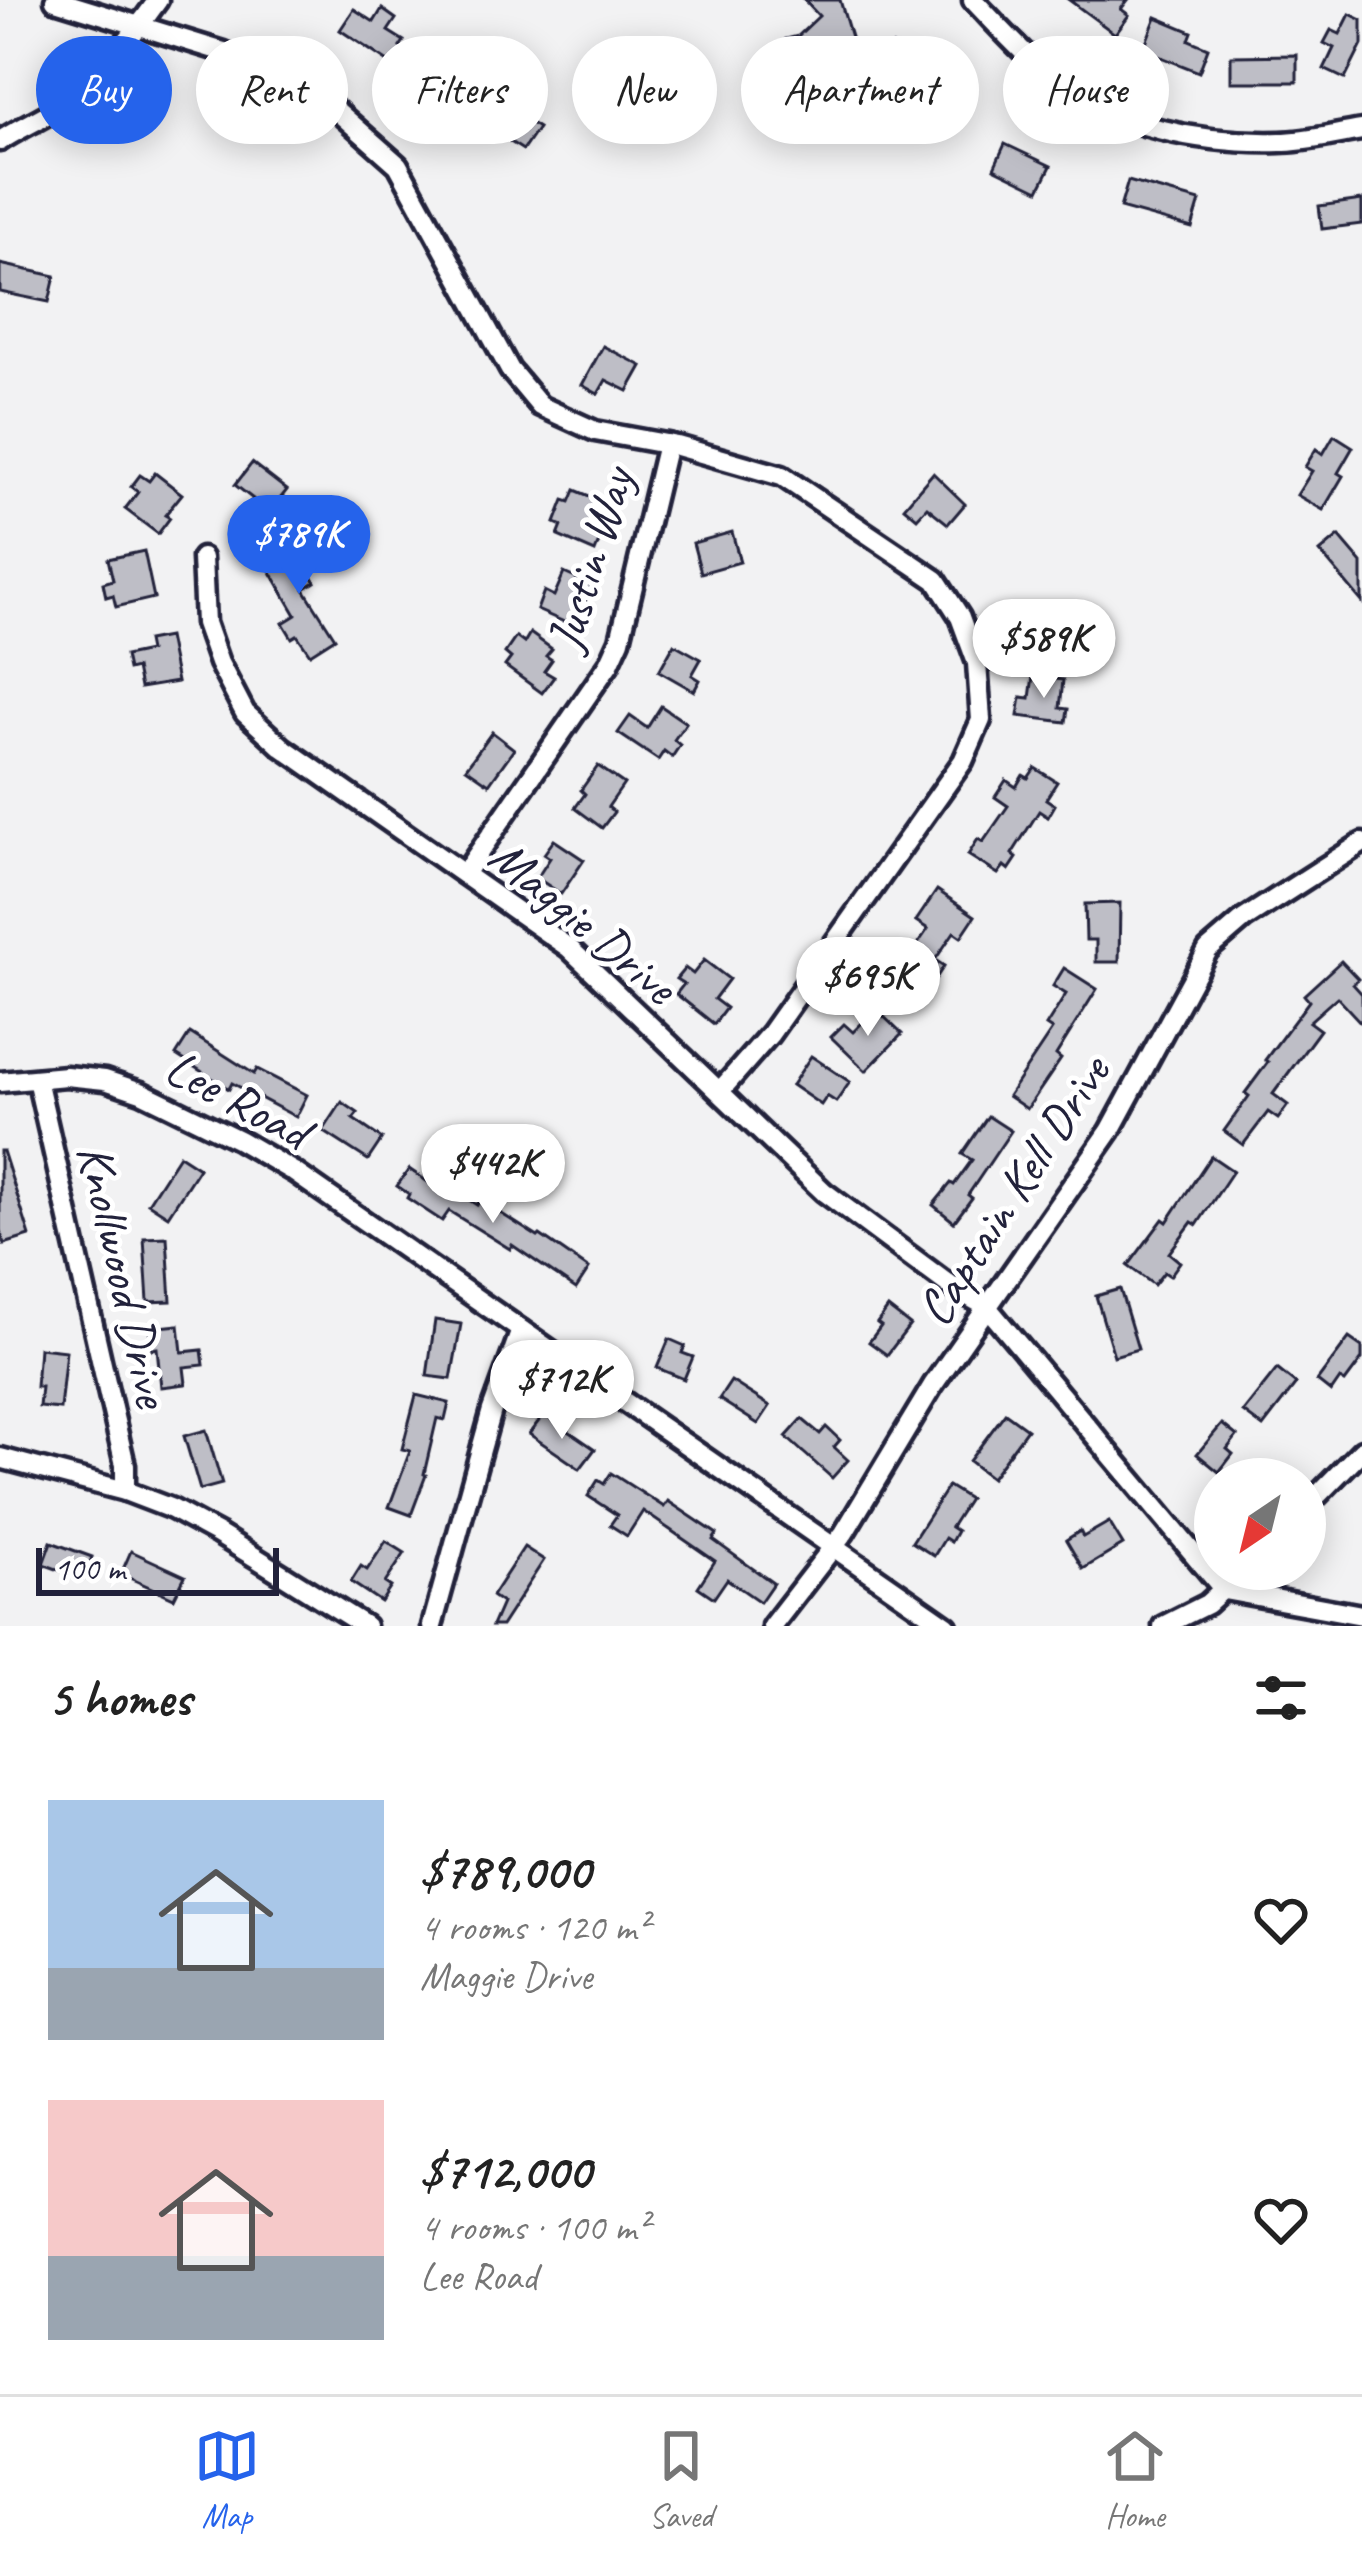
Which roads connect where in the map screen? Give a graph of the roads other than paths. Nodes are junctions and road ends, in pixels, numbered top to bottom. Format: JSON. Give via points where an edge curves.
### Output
{"nodes":[{"id":1,"x":55,"y":0,"type":"edge"},
{"id":2,"x":158,"y":0,"type":"edge"},
{"id":3,"x":974,"y":0,"type":"edge"},
{"id":4,"x":140,"y":25,"type":"junction"},
{"id":5,"x":1362,"y":130,"type":"edge"},
{"id":6,"x":0,"y":141,"type":"edge"},
{"id":7,"x":667,"y":444,"type":"junction"},
{"id":8,"x":202,"y":558,"type":"dead end"},
{"id":9,"x":1362,"y":843,"type":"edge"},
{"id":10,"x":464,"y":874,"type":"junction"},
{"id":11,"x":37,"y":1078,"type":"junction"},
{"id":12,"x":0,"y":1082,"type":"edge"},
{"id":13,"x":720,"y":1091,"type":"junction"},
{"id":14,"x":987,"y":1307,"type":"junction"},
{"id":15,"x":521,"y":1330,"type":"junction"},
{"id":16,"x":1362,"y":1450,"type":"edge"},
{"id":17,"x":0,"y":1459,"type":"edge"},
{"id":18,"x":1326,"y":1487,"type":"edge"},
{"id":19,"x":125,"y":1491,"type":"junction"},
{"id":20,"x":834,"y":1547,"type":"junction"},
{"id":21,"x":1194,"y":1554,"type":"edge"},
{"id":22,"x":1224,"y":1590,"type":"joint"},
{"id":23,"x":1362,"y":1615,"type":"edge"},
{"id":24,"x":365,"y":1626,"type":"edge"},
{"id":25,"x":432,"y":1626,"type":"edge"},
{"id":26,"x":772,"y":1626,"type":"edge"},
{"id":27,"x":947,"y":1626,"type":"edge"},
{"id":28,"x":1163,"y":1626,"type":"edge"}],
"edges":[{"from":1,"to":4,"type":"street"},
{"from":2,"to":4,"type":"street"},
{"from":3,"to":5,"type":"street","via":[[1051,77],[1140,123],[1241,141]]},
{"from":4,"to":6,"type":"street","via":[[79,89]]},
{"from":4,"to":7,"type":"street","via":[[296,81],[328,103],[398,165],[510,370],[540,406],[595,430]]},
{"from":7,"to":10,"type":"street","name":"Justin Way","via":[[620,640]]},
{"from":7,"to":13,"type":"street","via":[[782,476],[936,580],[977,663],[981,720],[963,761],[770,1034]]},
{"from":8,"to":10,"type":"street","name":"Maggie Drive","via":[[205,623],[245,713]]},
{"from":9,"to":14,"type":"street","name":"Captain Kell Drive","via":[[1208,950],[1110,1131]]},
{"from":10,"to":13,"type":"street","name":"Maggie Drive","via":[[569,948]]},
{"from":11,"to":12,"type":"street","name":"Lee Road"},
{"from":11,"to":15,"type":"street","name":"Lee Road","via":[[105,1080],[238,1140]]},
{"from":11,"to":19,"type":"street","name":"Knollwood Drive"},
{"from":13,"to":14,"type":"street","name":"Maggie Drive","via":[[824,1192]]},
{"from":14,"to":20,"type":"street","name":"Captain Kell Drive"},
{"from":14,"to":21,"type":"street","name":"Maggie Drive"},
{"from":15,"to":20,"type":"street","name":"Lee Road"},
{"from":15,"to":25,"type":"street"},
{"from":16,"to":18,"type":"street"},
{"from":17,"to":19,"type":"street"},
{"from":19,"to":24,"type":"street","via":[[218,1534]]},
{"from":20,"to":26,"type":"street","name":"Captain Kell Drive"},
{"from":20,"to":27,"type":"street","name":"Lee Road"},
{"from":22,"to":23,"type":"street"},
{"from":22,"to":28,"type":"street"}]}
